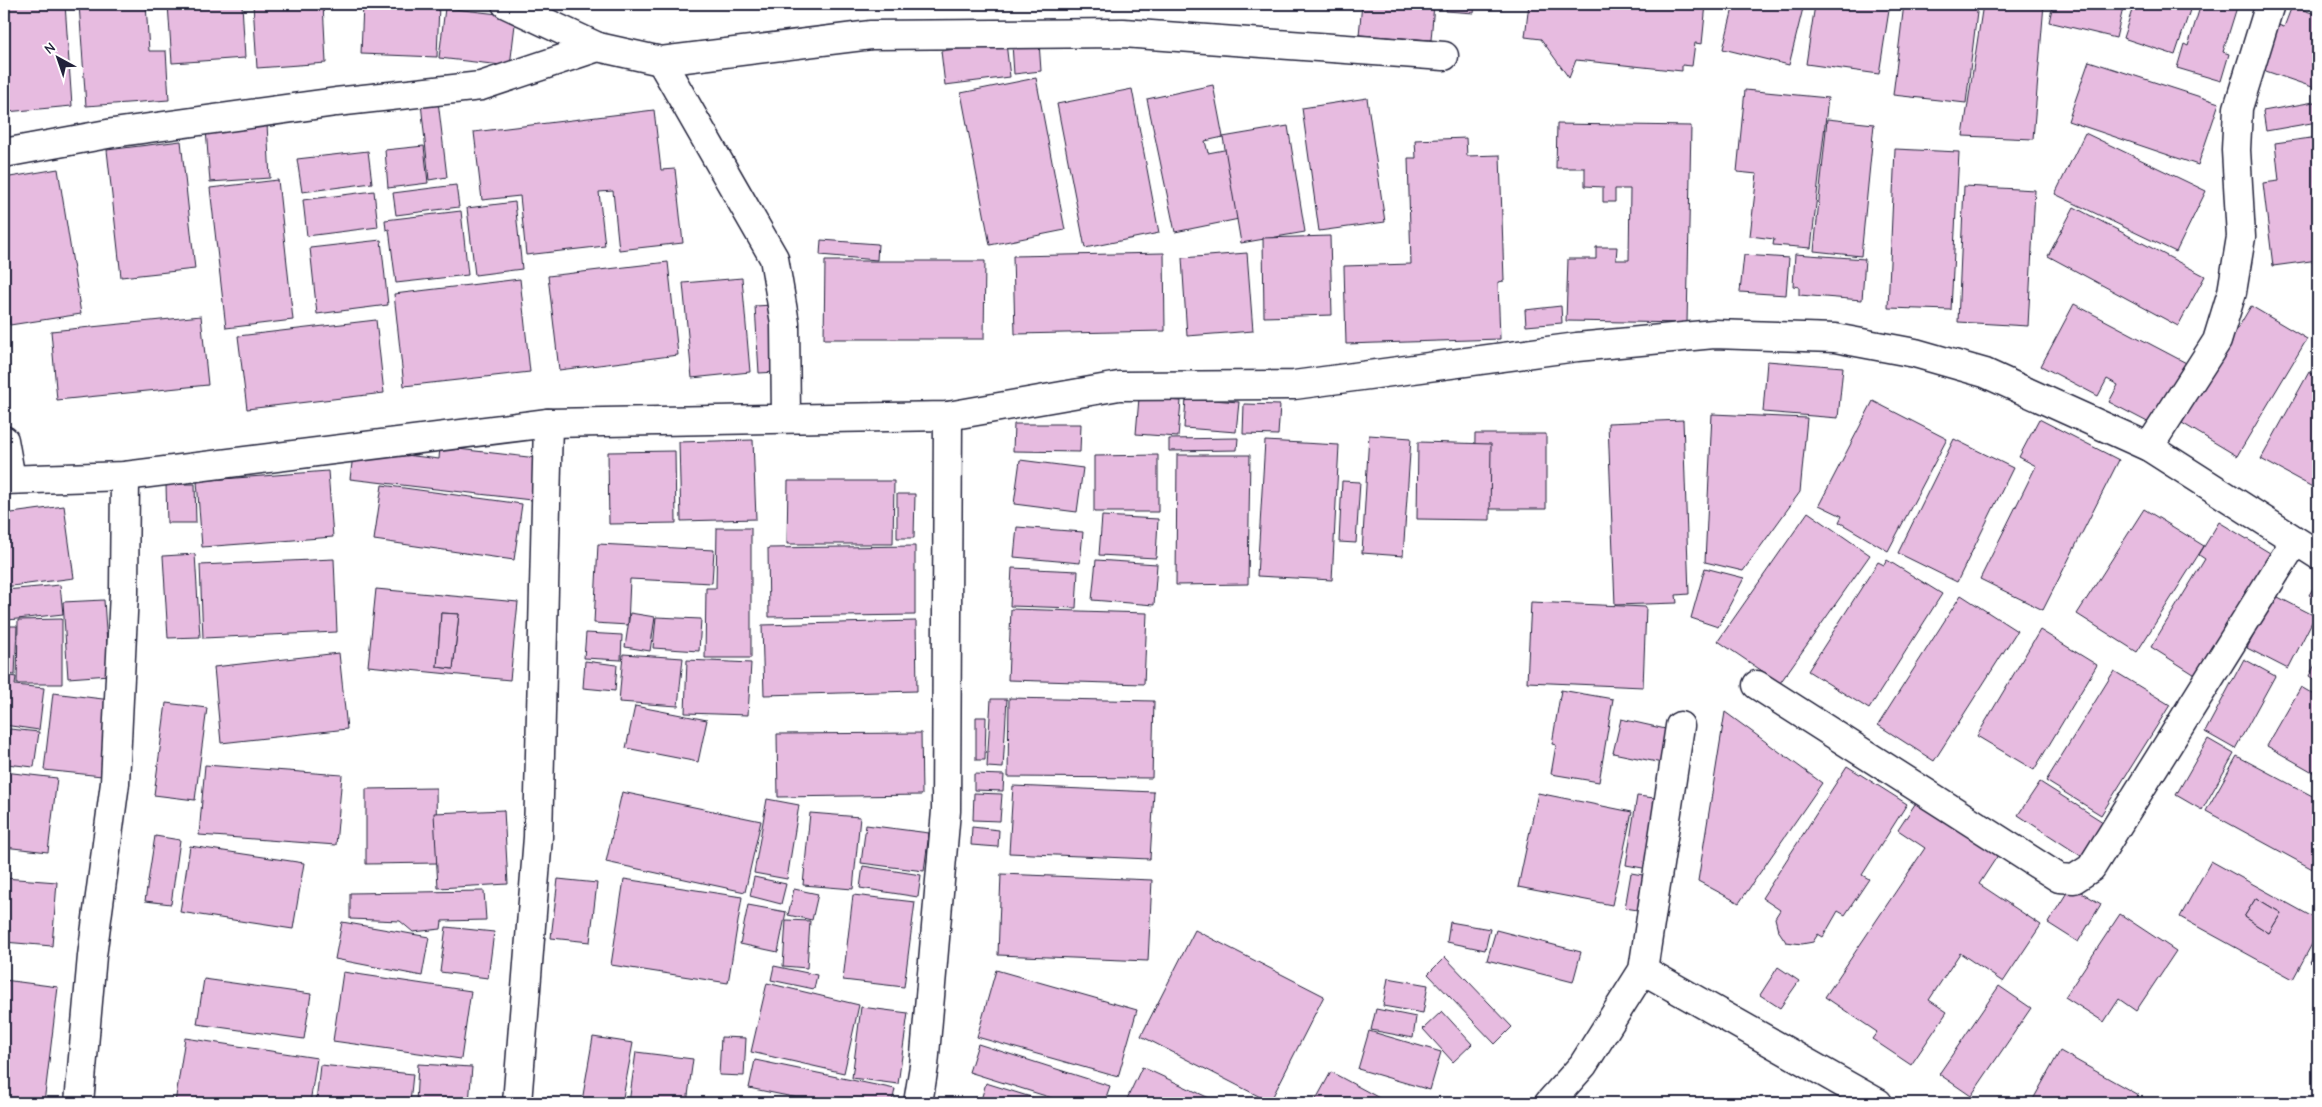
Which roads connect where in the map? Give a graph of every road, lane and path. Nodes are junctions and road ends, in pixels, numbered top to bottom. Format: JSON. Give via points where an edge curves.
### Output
{"nodes":[{"id":1,"x":506,"y":4,"type":"edge"},
{"id":2,"x":2270,"y":4,"type":"edge"},
{"id":3,"x":598,"y":47,"type":"junction"},
{"id":4,"x":1444,"y":56,"type":"dead end"},
{"id":5,"x":661,"y":61,"type":"junction"},
{"id":6,"x":4,"y":153,"type":"edge"},
{"id":7,"x":948,"y":416,"type":"junction"},
{"id":8,"x":786,"y":418,"type":"junction"},
{"id":9,"x":548,"y":423,"type":"junction"},
{"id":10,"x":4,"y":440,"type":"edge"},
{"id":11,"x":2149,"y":447,"type":"junction"},
{"id":12,"x":125,"y":476,"type":"junction"},
{"id":13,"x":7,"y":480,"type":"edge"},
{"id":14,"x":2295,"y":541,"type":"junction"},
{"id":15,"x":2318,"y":555,"type":"edge"},
{"id":16,"x":1757,"y":685,"type":"dead end"},
{"id":17,"x":1680,"y":726,"type":"dead end"},
{"id":18,"x":1642,"y":970,"type":"junction"},
{"id":19,"x":79,"y":1103,"type":"edge"},
{"id":20,"x":517,"y":1103,"type":"edge"},
{"id":21,"x":918,"y":1103,"type":"edge"},
{"id":22,"x":1548,"y":1103,"type":"edge"},
{"id":23,"x":1878,"y":1103,"type":"edge"}],
"edges":[{"from":1,"to":3,"type":"street"},
{"from":2,"to":11,"type":"street","via":[[2238,108],[2236,150],[2241,237],[2232,292],[2217,341]]},
{"from":3,"to":5,"type":"street"},
{"from":3,"to":6,"type":"street","via":[[481,86],[133,130]]},
{"from":4,"to":5,"type":"street","via":[[1114,33],[871,35]]},
{"from":5,"to":8,"type":"street","via":[[774,258],[785,323]]},
{"from":7,"to":8,"type":"street"},
{"from":7,"to":11,"type":"street","via":[[1119,386],[1294,385],[1577,346],[1714,334],[1835,338],[1915,353],[1985,373]]},
{"from":7,"to":21,"type":"street","via":[[946,810]]},
{"from":8,"to":9,"type":"street"},
{"from":9,"to":12,"type":"street"},
{"from":9,"to":20,"type":"street","via":[[538,837]]},
{"from":10,"to":13,"type":"street"},
{"from":11,"to":14,"type":"street"},
{"from":12,"to":13,"type":"street"},
{"from":12,"to":19,"type":"street","via":[[124,592],[115,783],[92,956]]},
{"from":14,"to":15,"type":"street"},
{"from":14,"to":16,"type":"street","via":[[2091,868],[2074,879],[2059,878]]},
{"from":17,"to":18,"type":"street"},
{"from":18,"to":22,"type":"street","via":[[1583,1065]]},
{"from":18,"to":23,"type":"street"}]}
